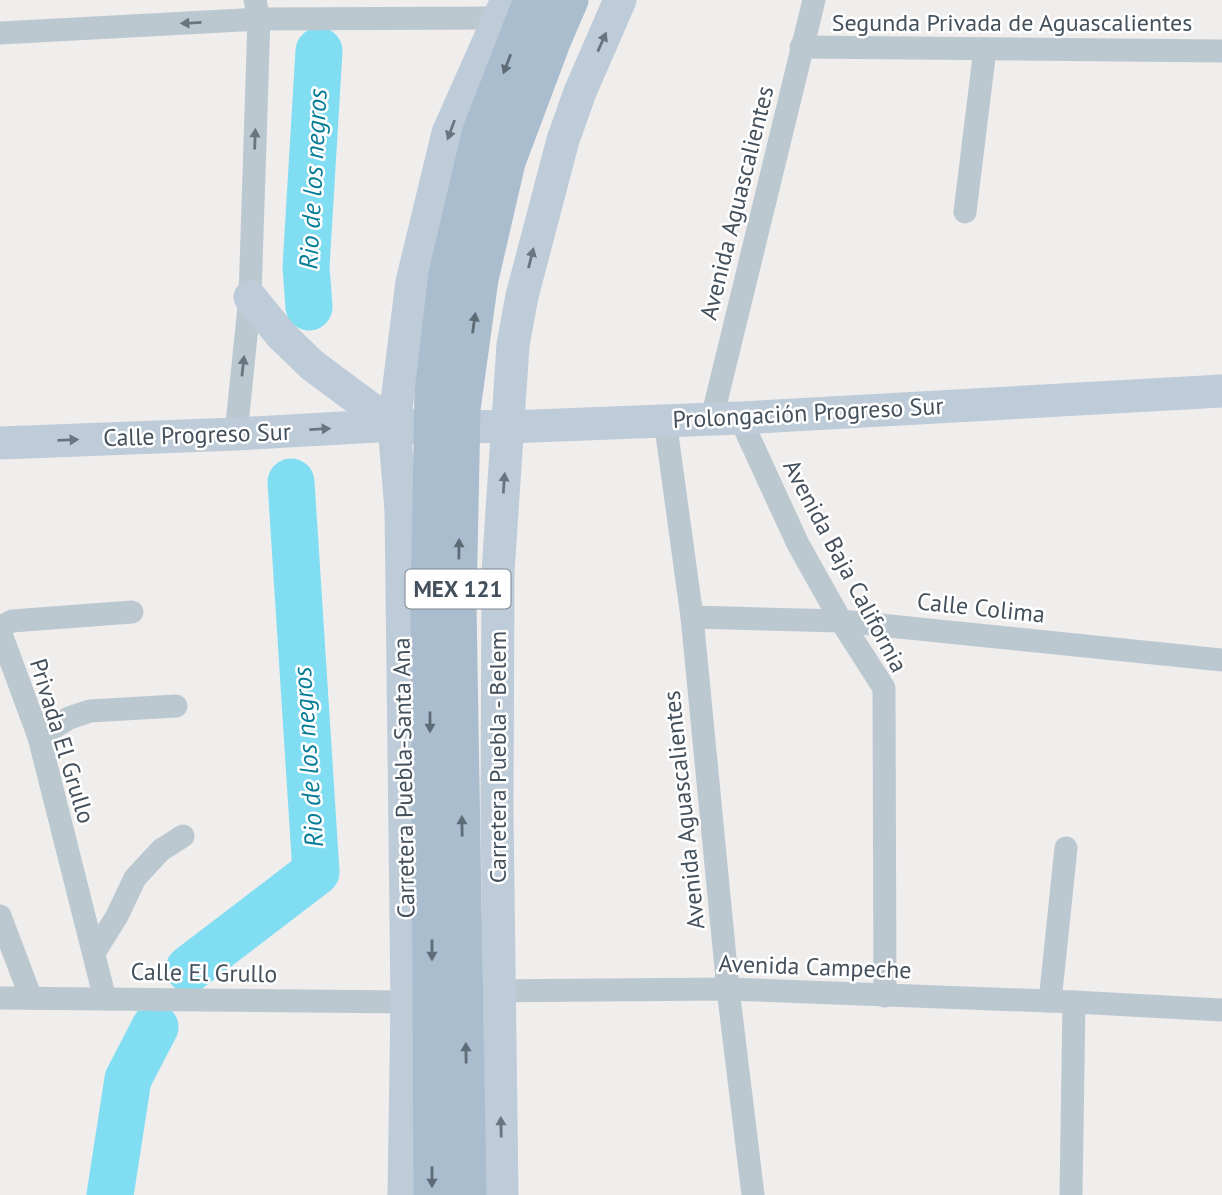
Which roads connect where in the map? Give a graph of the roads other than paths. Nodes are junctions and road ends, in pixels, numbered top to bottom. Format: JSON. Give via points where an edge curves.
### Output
{"nodes":[{"id":1,"x":532,"y":0,"type":"edge"},
{"id":2,"x":570,"y":0,"type":"edge"},
{"id":3,"x":620,"y":0,"type":"edge"},
{"id":4,"x":814,"y":0,"type":"edge"},
{"id":5,"x":502,"y":9,"type":"edge"},
{"id":6,"x":257,"y":10,"type":"edge"},
{"id":7,"x":0,"y":33,"type":"edge"},
{"id":8,"x":801,"y":47,"type":"junction"},
{"id":9,"x":985,"y":49,"type":"junction"},
{"id":10,"x":1222,"y":51,"type":"edge"},
{"id":11,"x":580,"y":92,"type":"junction"},
{"id":12,"x":965,"y":212,"type":"dead end"},
{"id":13,"x":250,"y":297,"type":"junction"},
{"id":14,"x":406,"y":339,"type":"junction"},
{"id":15,"x":513,"y":345,"type":"junction"},
{"id":16,"x":459,"y":384,"type":"junction"},
{"id":17,"x":1222,"y":391,"type":"edge"},
{"id":18,"x":726,"y":418,"type":"junction"},
{"id":19,"x":666,"y":420,"type":"junction"},
{"id":20,"x":394,"y":425,"type":"junction"},
{"id":21,"x":508,"y":427,"type":"junction"},
{"id":22,"x":236,"y":434,"type":"junction"},
{"id":23,"x":0,"y":443,"type":"edge"},
{"id":24,"x":444,"y":469,"type":"junction"},
{"id":25,"x":401,"y":510,"type":"junction"},
{"id":26,"x":500,"y":532,"type":"junction"},
{"id":27,"x":132,"y":612,"type":"dead end"},
{"id":28,"x":692,"y":617,"type":"junction"},
{"id":29,"x":841,"y":621,"type":"junction"},
{"id":30,"x":1222,"y":660,"type":"edge"},
{"id":31,"x":499,"y":667,"type":"junction"},
{"id":32,"x":403,"y":668,"type":"junction"},
{"id":33,"x":176,"y":706,"type":"dead end"},
{"id":34,"x":39,"y":737,"type":"junction"},
{"id":35,"x":183,"y":835,"type":"dead end"},
{"id":36,"x":1066,"y":848,"type":"dead end"},
{"id":37,"x":0,"y":916,"type":"edge"},
{"id":38,"x":94,"y":953,"type":"junction"},
{"id":39,"x":499,"y":989,"type":"junction"},
{"id":40,"x":728,"y":989,"type":"junction"},
{"id":41,"x":885,"y":996,"type":"junction"},
{"id":42,"x":0,"y":998,"type":"edge"},
{"id":43,"x":31,"y":998,"type":"junction"},
{"id":44,"x":105,"y":999,"type":"junction"},
{"id":45,"x":407,"y":1002,"type":"junction"},
{"id":46,"x":1050,"y":1002,"type":"junction"},
{"id":47,"x":1074,"y":1002,"type":"junction"},
{"id":48,"x":1222,"y":1010,"type":"edge"},
{"id":49,"x":404,"y":1195,"type":"edge"},
{"id":50,"x":432,"y":1195,"type":"edge"},
{"id":51,"x":468,"y":1195,"type":"edge"},
{"id":52,"x":502,"y":1195,"type":"edge"},
{"id":53,"x":752,"y":1195,"type":"edge"},
{"id":54,"x":1072,"y":1195,"type":"edge"}],
"edges":[{"from":1,"to":50,"type":"main road","number":"MEX 121","one_way":true,"bridge":true,"via":[[480,134],[447,274],[433,392],[429,607]]},
{"from":51,"to":2,"type":"main road","name":"Carretera Puebla - Belem","number":"MEX 121","one_way":true,"bridge":true,"via":[[458,606],[462,409],[480,279],[507,162]]},
{"from":11,"to":3,"type":"street","name":"Carretera Puebla - Belem","one_way":true},
{"from":4,"to":8,"type":"street","name":"Avenida Aguascalientes"},
{"from":5,"to":6,"type":"street"},
{"from":5,"to":11,"type":"street","via":[[539,30],[564,58]]},
{"from":5,"to":14,"type":"street","name":"Carretera Puebla-Santa Ana","one_way":true,"via":[[448,133],[412,282]]},
{"from":6,"to":7,"type":"street","one_way":true},
{"from":13,"to":6,"type":"street","one_way":true},
{"from":8,"to":9,"type":"street","name":"Segunda Privada de Aguascalientes"},
{"from":8,"to":18,"type":"street","name":"Avenida Aguascalientes"},
{"from":9,"to":10,"type":"street","name":"Segunda Privada de Aguascalientes"},
{"from":9,"to":12,"type":"street"},
{"from":15,"to":11,"type":"street","name":"Carretera Puebla - Belem","one_way":true,"via":[[550,186]]},
{"from":13,"to":20,"type":"street","via":[[312,365]]},
{"from":22,"to":13,"type":"street","one_way":true},
{"from":14,"to":16,"type":"street"},
{"from":14,"to":20,"type":"street","name":"Carretera Puebla-Santa Ana"},
{"from":15,"to":16,"type":"street"},
{"from":15,"to":21,"type":"street","name":"Carretera Puebla - Belem"},
{"from":16,"to":20,"type":"street"},
{"from":16,"to":21,"type":"street"},
{"from":17,"to":18,"type":"street","name":"Prolongación Progreso Sur"},
{"from":18,"to":19,"type":"street","name":"Prolongación Progreso Sur"},
{"from":18,"to":29,"type":"street","name":"Avenida Baja California"},
{"from":19,"to":21,"type":"street","name":"Prolongación Progreso Sur"},
{"from":19,"to":28,"type":"street","name":"Avenida Aguascalientes"},
{"from":20,"to":21,"type":"street","name":"Prolongación Progreso Sur"},
{"from":22,"to":20,"type":"street","name":"Calle Progreso Sur","one_way":true},
{"from":20,"to":24,"type":"street"},
{"from":20,"to":25,"type":"street","name":"Carretera Puebla-Santa Ana"},
{"from":21,"to":24,"type":"street"},
{"from":26,"to":21,"type":"street","name":"Carretera Puebla - Belem","one_way":true},
{"from":23,"to":22,"type":"street","name":"Calle Progreso Sur","one_way":true},
{"from":24,"to":25,"type":"street"},
{"from":24,"to":26,"type":"street"},
{"from":25,"to":32,"type":"street","name":"Carretera Puebla-Santa Ana"},
{"from":26,"to":31,"type":"street","name":"Carretera Puebla - Belem"},
{"from":27,"to":34,"type":"street","name":"Privada El Grullo","via":[[4,625],[1,634]]},
{"from":28,"to":29,"type":"street","name":"Calle Colima"},
{"from":28,"to":40,"type":"street","name":"Avenida Aguascalientes"},
{"from":29,"to":30,"type":"street","name":"Calle Colima"},
{"from":29,"to":41,"type":"street","name":"Avenida Baja California","via":[[884,688]]},
{"from":31,"to":32,"type":"street"},
{"from":31,"to":39,"type":"street","name":"Carretera Puebla - Belem"},
{"from":32,"to":45,"type":"street","name":"Carretera Puebla-Santa Ana"},
{"from":33,"to":34,"type":"street","via":[[90,711]]},
{"from":34,"to":38,"type":"street","name":"Privada El Grullo"},
{"from":35,"to":38,"type":"street","via":[[161,850],[135,878]]},
{"from":36,"to":46,"type":"street"},
{"from":37,"to":43,"type":"street"},
{"from":38,"to":44,"type":"street","name":"Privada El Grullo"},
{"from":39,"to":40,"type":"street","name":"Avenida Campeche"},
{"from":39,"to":45,"type":"street","name":"Avenida Campeche"},
{"from":52,"to":39,"type":"street","name":"Carretera Puebla - Belem","one_way":true},
{"from":40,"to":41,"type":"street","name":"Avenida Campeche"},
{"from":40,"to":53,"type":"street","name":"Avenida Aguascalientes"},
{"from":41,"to":46,"type":"street","name":"Avenida Campeche"},
{"from":42,"to":43,"type":"street","name":"Calle El Grullo"},
{"from":43,"to":44,"type":"street","name":"Calle El Grullo"},
{"from":44,"to":45,"type":"street","name":"Calle El Grullo"},
{"from":45,"to":49,"type":"street","name":"Carretera Puebla-Santa Ana"},
{"from":46,"to":47,"type":"street","name":"Avenida Campeche"},
{"from":47,"to":48,"type":"street","name":"Avenida Campeche"},
{"from":47,"to":54,"type":"street"}]}
